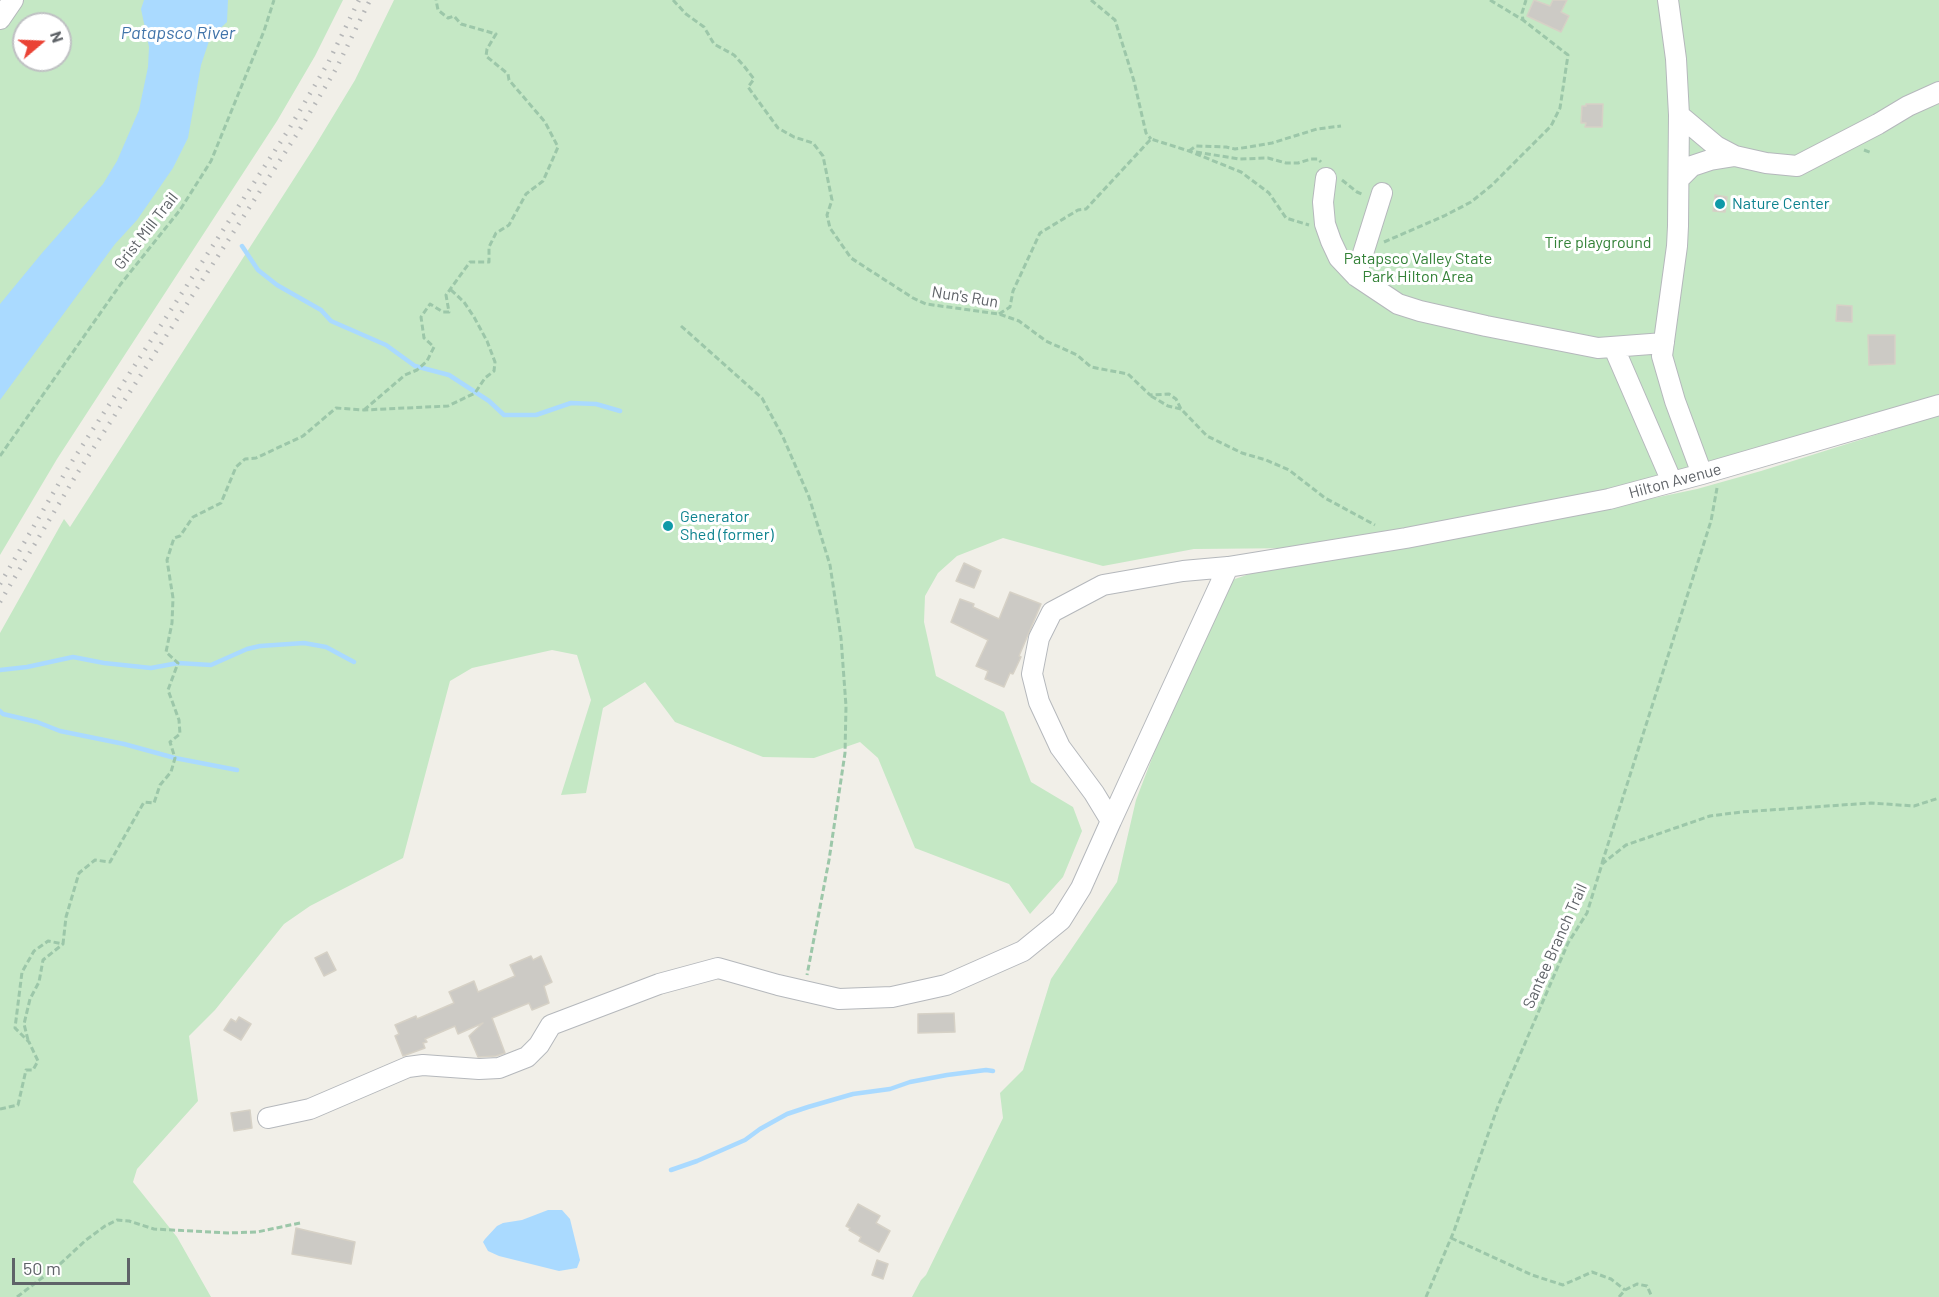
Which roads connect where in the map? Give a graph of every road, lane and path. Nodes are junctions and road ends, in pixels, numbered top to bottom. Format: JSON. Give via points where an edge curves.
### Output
{"nodes":[{"id":1,"x":13,"y":0,"type":"edge"},
{"id":2,"x":274,"y":0,"type":"edge"},
{"id":3,"x":436,"y":0,"type":"edge"},
{"id":4,"x":674,"y":0,"type":"edge"},
{"id":5,"x":1091,"y":0,"type":"edge"},
{"id":6,"x":1490,"y":0,"type":"edge"},
{"id":7,"x":1526,"y":0,"type":"edge"},
{"id":8,"x":1668,"y":0,"type":"edge"},
{"id":9,"x":0,"y":19,"type":"edge"},
{"id":10,"x":1523,"y":20,"type":"junction"},
{"id":11,"x":1939,"y":92,"type":"edge"},
{"id":12,"x":1679,"y":115,"type":"junction"},
{"id":13,"x":1341,"y":126,"type":"dead end"},
{"id":14,"x":1151,"y":140,"type":"junction"},
{"id":15,"x":1189,"y":151,"type":"junction"},
{"id":16,"x":1735,"y":156,"type":"junction"},
{"id":17,"x":1318,"y":159,"type":"dead end"},
{"id":18,"x":1679,"y":178,"type":"junction"},
{"id":19,"x":1335,"y":180,"type":"joint"},
{"id":20,"x":1377,"y":195,"type":"joint"},
{"id":21,"x":1325,"y":225,"type":"junction"},
{"id":22,"x":1383,"y":243,"type":"dead end"},
{"id":23,"x":1356,"y":276,"type":"junction"},
{"id":24,"x":450,"y":289,"type":"junction"},
{"id":25,"x":999,"y":314,"type":"junction"},
{"id":26,"x":681,"y":326,"type":"dead end"},
{"id":27,"x":1664,"y":343,"type":"junction"},
{"id":28,"x":1614,"y":348,"type":"junction"},
{"id":29,"x":1150,"y":395,"type":"junction"},
{"id":30,"x":1939,"y":405,"type":"edge"},
{"id":31,"x":1181,"y":409,"type":"junction"},
{"id":32,"x":363,"y":410,"type":"junction"},
{"id":33,"x":0,"y":456,"type":"edge"},
{"id":34,"x":1711,"y":471,"type":"junction"},
{"id":35,"x":1672,"y":482,"type":"junction"},
{"id":36,"x":1383,"y":542,"type":"junction"},
{"id":37,"x":1228,"y":567,"type":"junction"},
{"id":38,"x":1939,"y":798,"type":"edge"},
{"id":39,"x":1111,"y":821,"type":"junction"},
{"id":40,"x":1602,"y":864,"type":"junction"},
{"id":41,"x":63,"y":944,"type":"junction"},
{"id":42,"x":804,"y":991,"type":"junction"},
{"id":43,"x":29,"y":1042,"type":"junction"},
{"id":44,"x":0,"y":1109,"type":"edge"},
{"id":45,"x":268,"y":1118,"type":"dead end"},
{"id":46,"x":300,"y":1223,"type":"dead end"},
{"id":47,"x":1451,"y":1238,"type":"junction"},
{"id":48,"x":1625,"y":1290,"type":"junction"},
{"id":49,"x":18,"y":1297,"type":"edge"},
{"id":50,"x":1426,"y":1297,"type":"edge"},
{"id":51,"x":1619,"y":1297,"type":"edge"},
{"id":52,"x":1652,"y":1297,"type":"edge"}],
"edges":[{"from":1,"to":9,"type":"street"},
{"from":2,"to":33,"type":"path","name":"Grist Mill Trail","via":[[211,161],[180,210],[120,285]]},
{"from":3,"to":24,"type":"path","via":[[438,10],[448,18],[454,15],[461,24],[496,34],[486,56],[508,74],[545,122],[558,147],[543,181],[526,194],[509,225],[496,233],[489,246],[489,262],[470,262]]},
{"from":4,"to":25,"type":"path","name":"Nun's Run","via":[[704,27],[714,44],[744,66],[754,79],[748,87],[778,128],[813,143],[823,156],[832,200],[826,215],[830,228],[851,258],[926,304]]},
{"from":5,"to":14,"type":"path","via":[[1114,20]]},
{"from":6,"to":10,"type":"path"},
{"from":7,"to":10,"type":"path"},
{"from":8,"to":12,"type":"street"},
{"from":10,"to":22,"type":"path","via":[[1568,55],[1560,108],[1551,126],[1470,202]]},
{"from":11,"to":16,"type":"street","via":[[1797,166]]},
{"from":12,"to":16,"type":"street","via":[[1716,146]]},
{"from":12,"to":18,"type":"street"},
{"from":13,"to":15,"type":"path","via":[[1249,147],[1196,146]]},
{"from":14,"to":15,"type":"path"},
{"from":14,"to":25,"type":"path","via":[[1086,209],[1040,233],[1013,291],[1010,307]]},
{"from":15,"to":17,"type":"path","via":[[1286,163]]},
{"from":15,"to":21,"type":"path","via":[[1241,172],[1269,193],[1286,218],[1313,227]]},
{"from":16,"to":18,"type":"street","via":[[1692,166]]},
{"from":18,"to":27,"type":"street","via":[[1677,246]]},
{"from":19,"to":20,"type":"path","via":[[1357,192]]},
{"from":19,"to":21,"type":"street","via":[[1323,202]]},
{"from":20,"to":23,"type":"street"},
{"from":21,"to":23,"type":"street","via":[[1340,258]]},
{"from":23,"to":28,"type":"street","via":[[1398,304],[1420,311]]},
{"from":24,"to":32,"type":"path","via":[[446,295],[449,312],[430,304],[421,317],[424,338],[434,347],[427,361]]},
{"from":24,"to":32,"type":"path","via":[[464,302],[487,341],[495,362],[494,372],[475,393],[448,406]]},
{"from":25,"to":29,"type":"path","name":"Nun's Run","via":[[1019,321],[1090,366],[1128,374]]},
{"from":26,"to":42,"type":"path","via":[[762,398],[809,497],[830,565],[841,638],[845,753]]},
{"from":27,"to":28,"type":"street"},
{"from":27,"to":34,"type":"street","via":[[1666,374]]},
{"from":28,"to":35,"type":"street"},
{"from":29,"to":31,"type":"path"},
{"from":29,"to":31,"type":"path","via":[[1169,394]]},
{"from":30,"to":34,"type":"street","name":"Hilton Avenue"},
{"from":31,"to":36,"type":"path","via":[[1207,436],[1289,470],[1324,498],[1371,522],[1381,529]]},
{"from":32,"to":41,"type":"path","via":[[336,408],[303,436],[256,458],[245,459],[236,466],[221,503],[193,518],[174,538],[167,560],[173,598],[166,652],[178,663],[168,690],[179,720],[180,734],[170,742],[175,758],[154,802],[144,802],[110,862],[95,860],[79,873],[66,917]]},
{"from":34,"to":35,"type":"street","name":"Hilton Avenue"},
{"from":34,"to":40,"type":"path","name":"Santee Branch Trail","via":[[1711,521]]},
{"from":35,"to":36,"type":"street","name":"Hilton Avenue","via":[[1587,503]]},
{"from":36,"to":37,"type":"street","name":"Hilton Avenue"},
{"from":37,"to":39,"type":"street"},
{"from":37,"to":39,"type":"street","name":"Hilton Avenue","via":[[1103,585],[1052,612],[1039,638],[1032,674],[1039,702],[1060,747]]},
{"from":38,"to":40,"type":"path","via":[[1914,806],[1871,803],[1710,816],[1626,845]]},
{"from":39,"to":42,"type":"street","via":[[1081,888],[1061,920],[1023,951],[946,985],[892,997],[839,999]]},
{"from":40,"to":47,"type":"path","name":"Santee Branch Trail","via":[[1587,913],[1568,943],[1498,1106]]},
{"from":41,"to":43,"type":"path","via":[[43,960],[24,1024]]},
{"from":41,"to":43,"type":"path","via":[[48,940],[34,951],[22,972],[15,1028]]},
{"from":42,"to":45,"type":"street","via":[[718,968],[659,984],[551,1025],[527,1058],[499,1068],[408,1067],[310,1109]]},
{"from":43,"to":44,"type":"path","via":[[38,1061],[33,1070],[26,1070],[18,1105]]},
{"from":46,"to":49,"type":"path","via":[[228,1233],[154,1229],[117,1220],[86,1240]]},
{"from":47,"to":48,"type":"path","via":[[1563,1285],[1592,1272]]},
{"from":47,"to":50,"type":"path","name":"Santee Branch Trail"},
{"from":48,"to":51,"type":"path"},
{"from":48,"to":52,"type":"path","via":[[1637,1284],[1647,1286]]}]}
